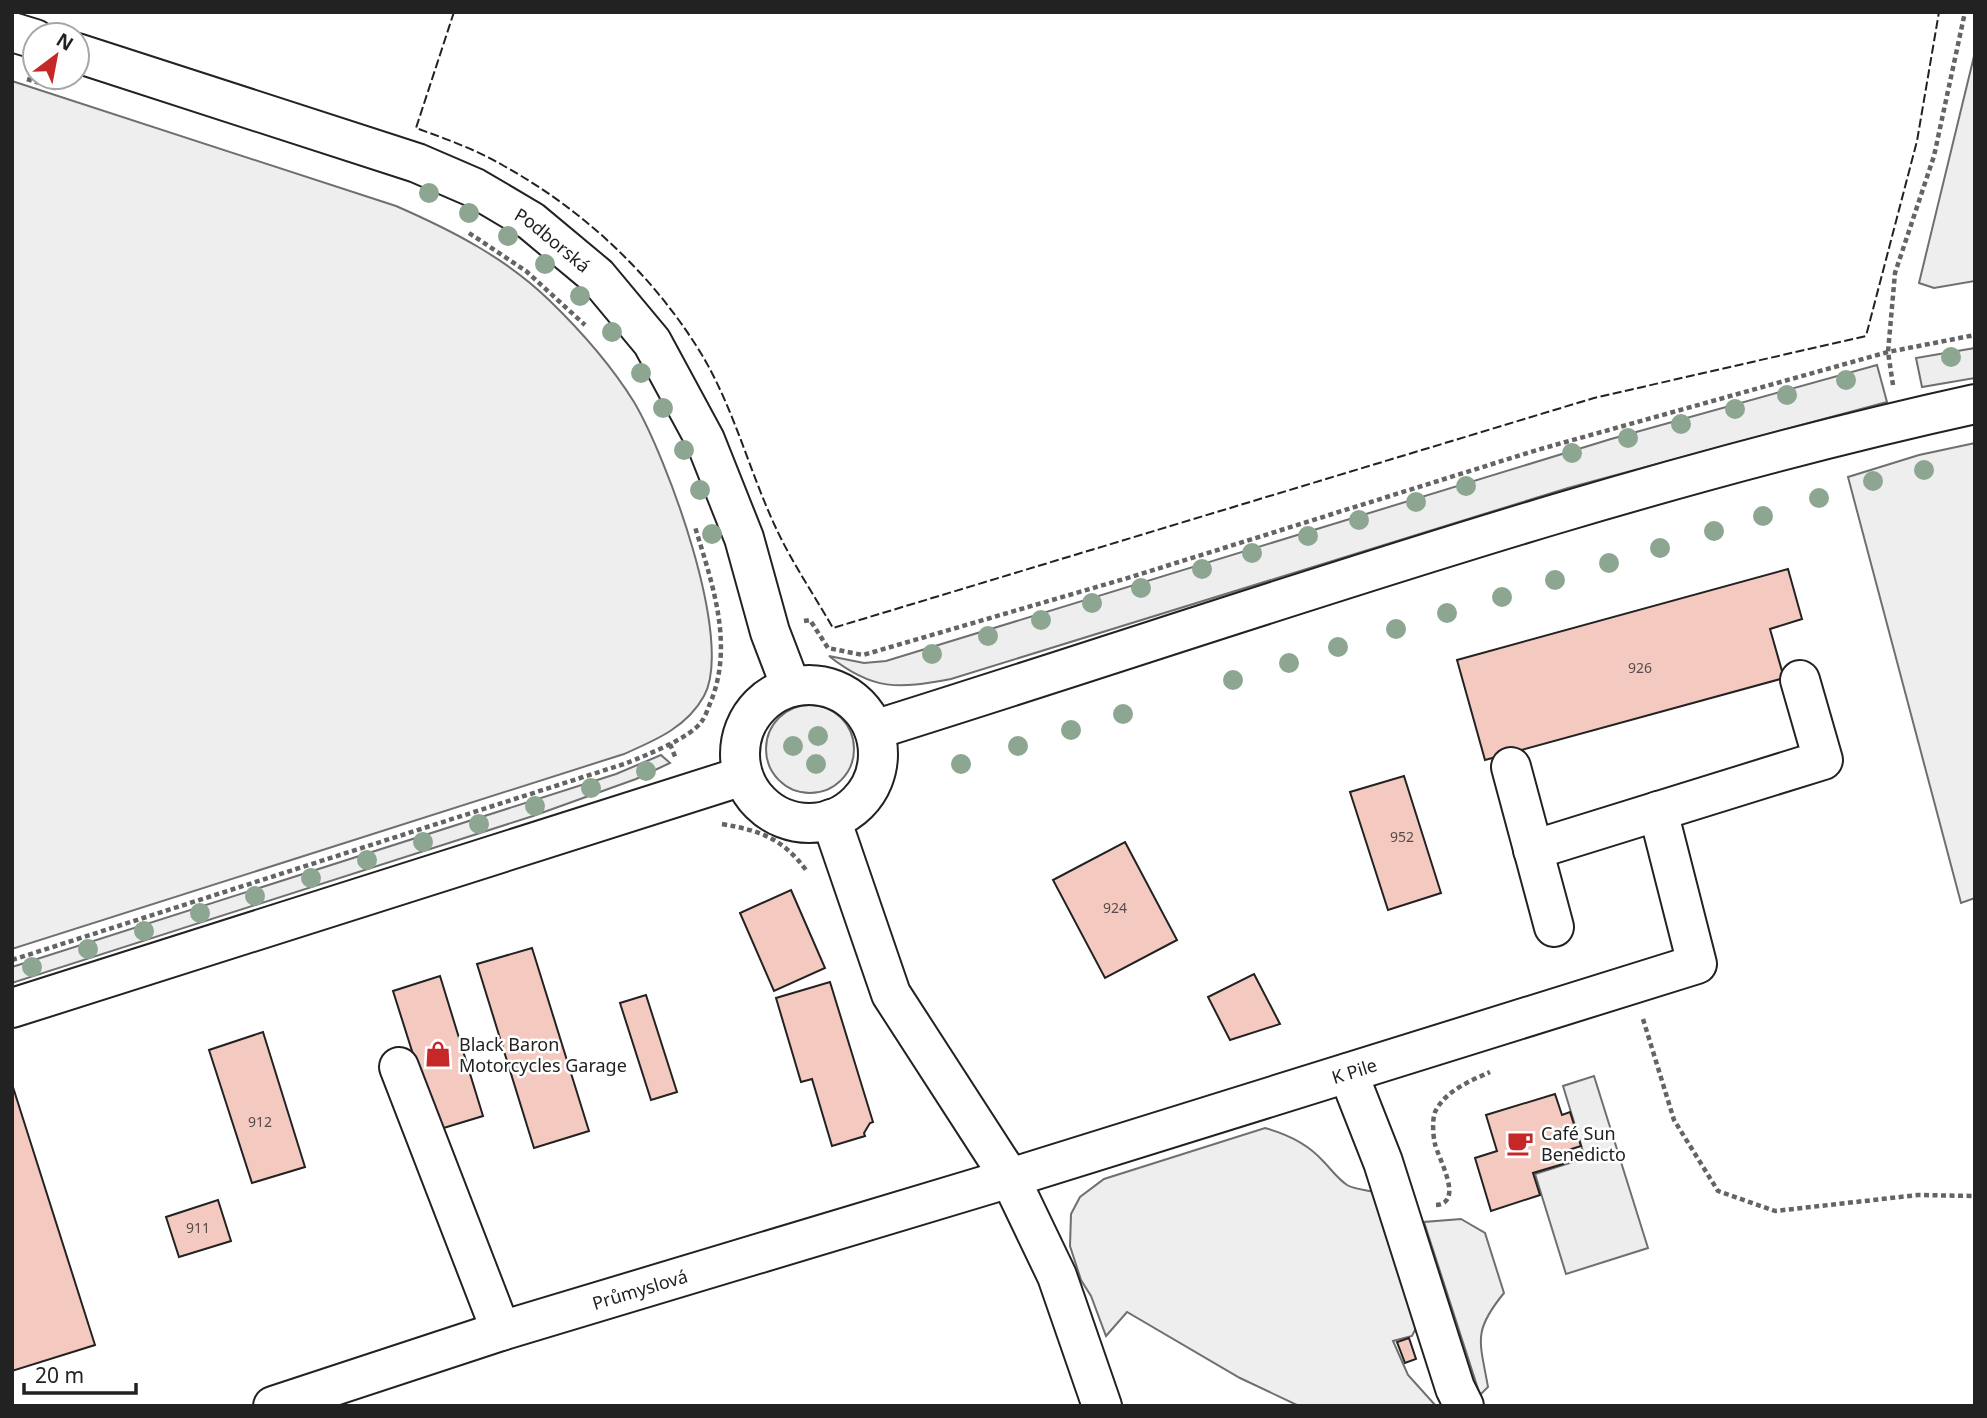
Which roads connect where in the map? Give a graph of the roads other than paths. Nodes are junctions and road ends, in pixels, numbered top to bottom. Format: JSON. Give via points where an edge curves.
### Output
{"nodes":[{"id":1,"x":91,"y":58,"type":"edge"},
{"id":2,"x":1975,"y":404,"type":"edge"},
{"id":3,"x":1800,"y":680,"type":"dead end"},
{"id":4,"x":791,"y":687,"type":"junction"},
{"id":5,"x":874,"y":730,"type":"junction"},
{"id":6,"x":1511,"y":767,"type":"dead end"},
{"id":7,"x":743,"y":776,"type":"junction"},
{"id":8,"x":1658,"y":811,"type":"junction"},
{"id":9,"x":831,"y":819,"type":"junction"},
{"id":10,"x":1533,"y":850,"type":"junction"},
{"id":11,"x":1554,"y":927,"type":"dead end"},
{"id":12,"x":12,"y":1008,"type":"edge"},
{"id":13,"x":399,"y":1067,"type":"dead end"},
{"id":14,"x":1348,"y":1073,"type":"junction"},
{"id":15,"x":1010,"y":1178,"type":"junction"},
{"id":16,"x":500,"y":1331,"type":"junction"},
{"id":17,"x":273,"y":1406,"type":"edge"},
{"id":18,"x":1102,"y":1406,"type":"edge"},
{"id":19,"x":1464,"y":1406,"type":"edge"}],
"edges":[{"from":1,"to":4,"type":"main road","name":"Podborská","via":[[417,163],[475,188],[531,221],[597,276],[652,342],[705,440],[744,538]]},
{"from":2,"to":5,"type":"main road","via":[[1760,456],[1403,561]]},
{"from":3,"to":8,"type":"main road","via":[[1823,760]]},
{"from":4,"to":5,"type":"main road","via":[[820,686],[841,693],[863,711]]},
{"from":4,"to":7,"type":"main road","via":[[764,701],[746,725],[740,754]]},
{"from":5,"to":9,"type":"main road","via":[[878,759],[869,787],[851,809]]},
{"from":6,"to":10,"type":"main road"},
{"from":7,"to":9,"type":"main road","via":[[758,801],[782,817],[810,822]]},
{"from":7,"to":12,"type":"main road"},
{"from":8,"to":10,"type":"main road"},
{"from":8,"to":14,"type":"main road","name":"K Pile","via":[[1697,964]]},
{"from":9,"to":15,"type":"main road","via":[[891,994]]},
{"from":10,"to":11,"type":"main road"},
{"from":13,"to":16,"type":"main road"},
{"from":14,"to":15,"type":"main road","name":"K Pile"},
{"from":14,"to":19,"type":"main road","via":[[1383,1162]]},
{"from":15,"to":16,"type":"main road","name":"Průmyslová"},
{"from":15,"to":18,"type":"main road","via":[[1057,1276]]},
{"from":16,"to":17,"type":"main road","name":"Průmyslová"}]}
